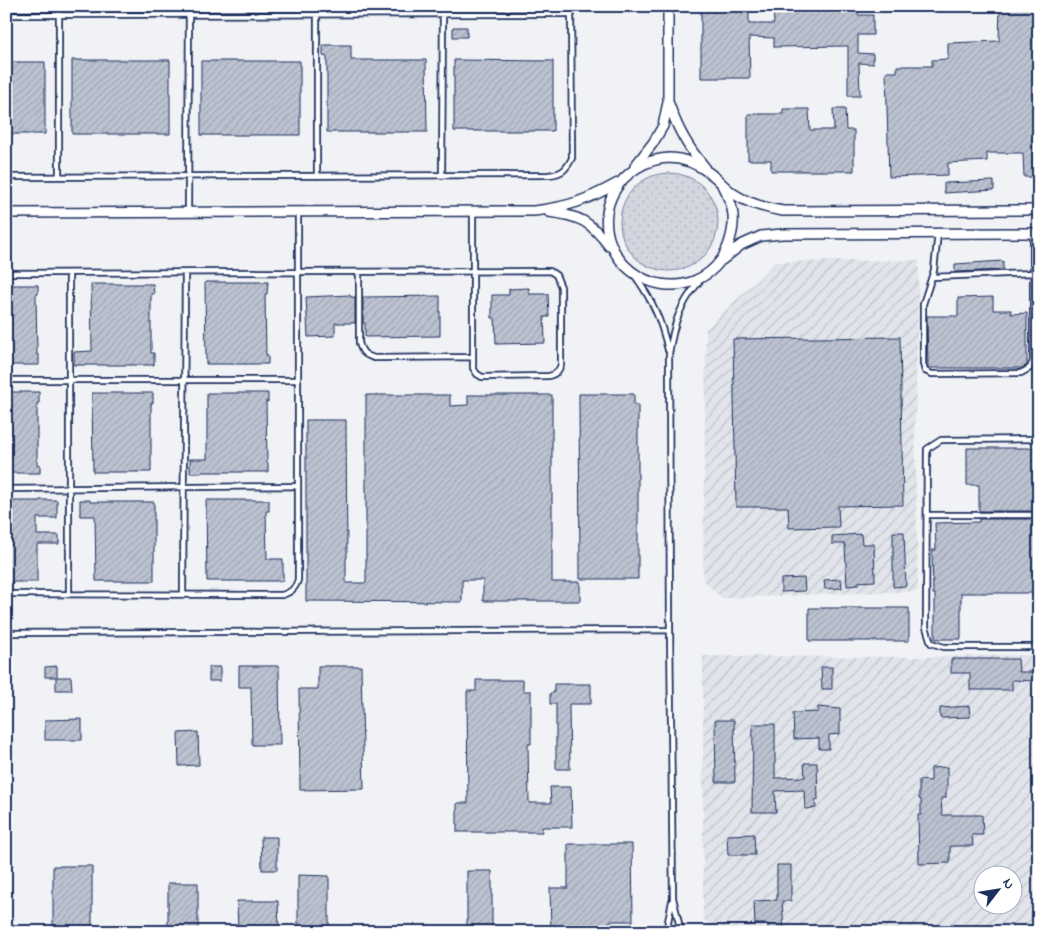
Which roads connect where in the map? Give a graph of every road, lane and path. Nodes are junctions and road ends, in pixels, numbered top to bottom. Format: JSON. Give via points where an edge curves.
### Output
{"nodes":[{"id":1,"x":59,"y":6,"type":"edge"},
{"id":2,"x":188,"y":6,"type":"edge"},
{"id":3,"x":317,"y":6,"type":"edge"},
{"id":4,"x":443,"y":6,"type":"edge"},
{"id":5,"x":572,"y":6,"type":"edge"},
{"id":6,"x":668,"y":6,"type":"edge"},
{"id":7,"x":317,"y":14,"type":"junction"},
{"id":8,"x":443,"y":14,"type":"junction"},
{"id":9,"x":572,"y":14,"type":"junction"},
{"id":10,"x":59,"y":15,"type":"junction"},
{"id":11,"x":188,"y":15,"type":"junction"},
{"id":12,"x":6,"y":16,"type":"edge"},
{"id":13,"x":668,"y":102,"type":"junction"},
{"id":14,"x":628,"y":174,"type":"junction"},
{"id":15,"x":712,"y":174,"type":"junction"},
{"id":16,"x":188,"y":176,"type":"junction"},
{"id":17,"x":317,"y":176,"type":"junction"},
{"id":18,"x":442,"y":176,"type":"junction"},
{"id":19,"x":6,"y":177,"type":"edge"},
{"id":20,"x":59,"y":177,"type":"junction"},
{"id":21,"x":619,"y":183,"type":"junction"},
{"id":22,"x":722,"y":185,"type":"junction"},
{"id":23,"x":534,"y":210,"type":"junction"},
{"id":24,"x":1039,"y":210,"type":"edge"},
{"id":25,"x":473,"y":211,"type":"junction"},
{"id":26,"x":188,"y":212,"type":"junction"},
{"id":27,"x":298,"y":212,"type":"junction"},
{"id":28,"x":6,"y":213,"type":"edge"},
{"id":29,"x":938,"y":233,"type":"junction"},
{"id":30,"x":1036,"y":233,"type":"edge"},
{"id":31,"x":615,"y":254,"type":"junction"},
{"id":32,"x":721,"y":260,"type":"junction"},
{"id":33,"x":473,"y":271,"type":"junction"},
{"id":34,"x":298,"y":272,"type":"junction"},
{"id":35,"x":359,"y":272,"type":"junction"},
{"id":36,"x":69,"y":273,"type":"junction"},
{"id":37,"x":185,"y":273,"type":"junction"},
{"id":38,"x":1033,"y":273,"type":"junction"},
{"id":39,"x":6,"y":274,"type":"edge"},
{"id":40,"x":634,"y":275,"type":"junction"},
{"id":41,"x":704,"y":276,"type":"junction"},
{"id":42,"x":932,"y":277,"type":"junction"},
{"id":43,"x":670,"y":354,"type":"junction"},
{"id":44,"x":473,"y":357,"type":"junction"},
{"id":45,"x":6,"y":380,"type":"edge"},
{"id":46,"x":69,"y":380,"type":"junction"},
{"id":47,"x":184,"y":380,"type":"junction"},
{"id":48,"x":298,"y":380,"type":"junction"},
{"id":49,"x":1039,"y":439,"type":"edge"},
{"id":50,"x":298,"y":486,"type":"junction"},
{"id":51,"x":183,"y":487,"type":"junction"},
{"id":52,"x":69,"y":488,"type":"junction"},
{"id":53,"x":6,"y":489,"type":"edge"},
{"id":54,"x":927,"y":515,"type":"junction"},
{"id":55,"x":1039,"y":515,"type":"edge"},
{"id":56,"x":6,"y":594,"type":"edge"},
{"id":57,"x":69,"y":594,"type":"junction"},
{"id":58,"x":183,"y":594,"type":"junction"},
{"id":59,"x":670,"y":630,"type":"junction"},
{"id":60,"x":6,"y":634,"type":"edge"},
{"id":61,"x":1039,"y":647,"type":"edge"},
{"id":62,"x":673,"y":898,"type":"junction"},
{"id":63,"x":666,"y":932,"type":"edge"},
{"id":64,"x":681,"y":932,"type":"edge"}],
"edges":[{"from":1,"to":10,"type":"lane"},
{"from":2,"to":11,"type":"lane"},
{"from":3,"to":7,"type":"lane"},
{"from":4,"to":8,"type":"lane"},
{"from":5,"to":9,"type":"lane"},
{"from":6,"to":13,"type":"street"},
{"from":7,"to":8,"type":"lane"},
{"from":7,"to":11,"type":"lane"},
{"from":7,"to":17,"type":"lane"},
{"from":8,"to":9,"type":"lane"},
{"from":8,"to":18,"type":"lane"},
{"from":9,"to":18,"type":"lane","via":[[572,158],[567,167],[560,174],[548,175]]},
{"from":10,"to":11,"type":"lane"},
{"from":10,"to":12,"type":"lane"},
{"from":10,"to":20,"type":"lane"},
{"from":11,"to":16,"type":"lane"},
{"from":13,"to":14,"type":"street","via":[[663,126]]},
{"from":13,"to":15,"type":"street","via":[[685,143]]},
{"from":14,"to":15,"type":"street","via":[[647,162],[670,158],[693,162]]},
{"from":14,"to":21,"type":"street"},
{"from":15,"to":22,"type":"street"},
{"from":16,"to":17,"type":"lane"},
{"from":16,"to":20,"type":"lane"},
{"from":16,"to":26,"type":"lane"},
{"from":17,"to":18,"type":"lane"},
{"from":19,"to":20,"type":"lane"},
{"from":21,"to":23,"type":"street","via":[[582,202]]},
{"from":21,"to":31,"type":"street","via":[[610,200],[606,218]]},
{"from":22,"to":24,"type":"street","via":[[757,206],[783,211]]},
{"from":22,"to":32,"type":"street","via":[[732,209],[732,236]]},
{"from":23,"to":25,"type":"street"},
{"from":23,"to":31,"type":"street","via":[[580,218],[596,229]]},
{"from":25,"to":27,"type":"street"},
{"from":25,"to":33,"type":"lane"},
{"from":26,"to":27,"type":"street"},
{"from":26,"to":28,"type":"street"},
{"from":27,"to":34,"type":"lane"},
{"from":29,"to":30,"type":"street"},
{"from":29,"to":32,"type":"street","via":[[761,236],[741,245]]},
{"from":29,"to":42,"type":"lane"},
{"from":30,"to":38,"type":"lane"},
{"from":31,"to":40,"type":"street"},
{"from":32,"to":41,"type":"street"},
{"from":33,"to":35,"type":"lane"},
{"from":33,"to":44,"type":"lane"},
{"from":33,"to":44,"type":"lane","via":[[550,271],[556,275],[561,287],[561,365],[559,371],[549,376],[482,377],[473,368]]},
{"from":34,"to":35,"type":"lane"},
{"from":34,"to":37,"type":"lane"},
{"from":34,"to":48,"type":"lane"},
{"from":35,"to":44,"type":"lane","via":[[359,343],[366,355],[374,358]]},
{"from":36,"to":37,"type":"lane"},
{"from":36,"to":39,"type":"lane"},
{"from":36,"to":46,"type":"lane"},
{"from":37,"to":47,"type":"lane"},
{"from":38,"to":42,"type":"lane"},
{"from":38,"to":42,"type":"lane","via":[[1033,361],[1028,370],[1021,373],[932,374],[925,371],[923,304]]},
{"from":40,"to":41,"type":"street","via":[[665,285],[681,285]]},
{"from":40,"to":43,"type":"lane","via":[[652,300]]},
{"from":41,"to":43,"type":"lane","via":[[684,301],[673,328]]},
{"from":43,"to":59,"type":"lane"},
{"from":45,"to":46,"type":"lane"},
{"from":46,"to":47,"type":"lane"},
{"from":46,"to":52,"type":"lane"},
{"from":47,"to":48,"type":"lane"},
{"from":47,"to":51,"type":"lane"},
{"from":48,"to":50,"type":"lane"},
{"from":49,"to":54,"type":"lane","via":[[941,440],[927,450]]},
{"from":50,"to":51,"type":"lane"},
{"from":50,"to":58,"type":"lane","via":[[298,580],[291,592],[282,595]]},
{"from":51,"to":52,"type":"lane"},
{"from":51,"to":58,"type":"lane"},
{"from":52,"to":53,"type":"lane"},
{"from":52,"to":57,"type":"lane"},
{"from":54,"to":55,"type":"lane"},
{"from":54,"to":61,"type":"lane","via":[[926,627],[931,643],[944,647]]},
{"from":56,"to":57,"type":"lane"},
{"from":57,"to":58,"type":"lane"},
{"from":59,"to":60,"type":"lane"},
{"from":59,"to":62,"type":"lane"},
{"from":62,"to":63,"type":"lane"},
{"from":62,"to":64,"type":"lane"}]}
